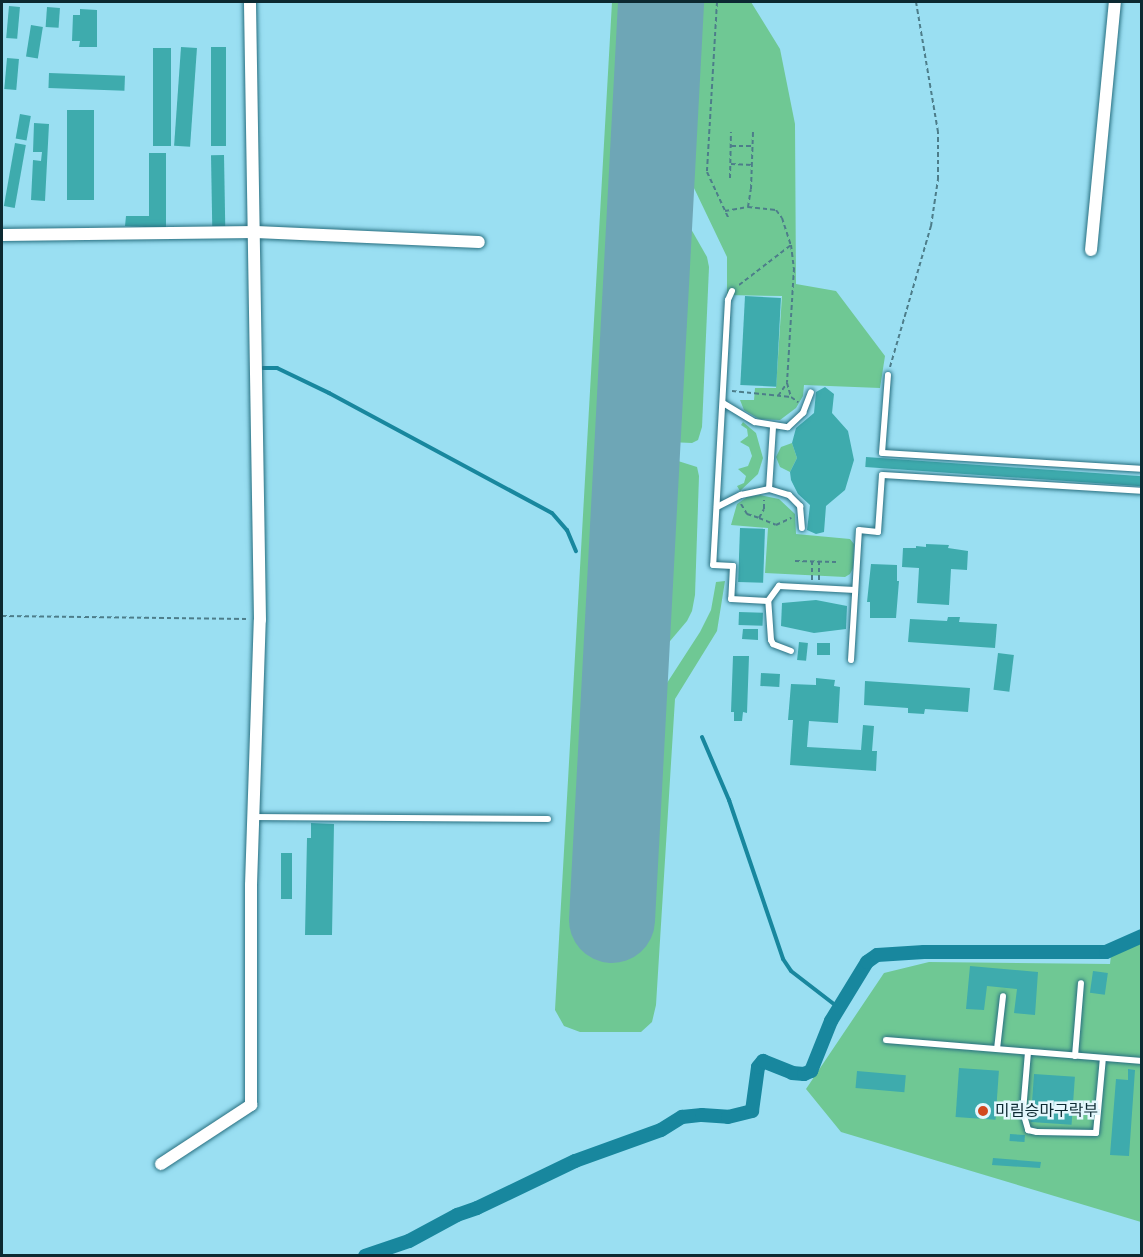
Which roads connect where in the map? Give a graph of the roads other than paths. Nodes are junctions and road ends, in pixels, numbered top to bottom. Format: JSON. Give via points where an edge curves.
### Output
{"nodes":[{"id":1,"x":250,"y":2,"type":"edge"},
{"id":2,"x":1115,"y":2,"type":"edge"},
{"id":3,"x":256,"y":232,"type":"junction"},
{"id":4,"x":2,"y":235,"type":"edge"},
{"id":5,"x":479,"y":242,"type":"dead end"},
{"id":6,"x":1091,"y":250,"type":"dead end"},
{"id":7,"x":732,"y":291,"type":"road end"},
{"id":8,"x":888,"y":375,"type":"road end"},
{"id":9,"x":811,"y":392,"type":"dead end"},
{"id":10,"x":723,"y":403,"type":"junction"},
{"id":11,"x":772,"y":427,"type":"junction"},
{"id":12,"x":1142,"y":469,"type":"edge"},
{"id":13,"x":769,"y":489,"type":"junction"},
{"id":14,"x":1142,"y":491,"type":"edge"},
{"id":15,"x":717,"y":507,"type":"junction"},
{"id":16,"x":802,"y":528,"type":"dead end"},
{"id":17,"x":855,"y":590,"type":"junction"},
{"id":18,"x":768,"y":601,"type":"junction"},
{"id":19,"x":791,"y":651,"type":"dead end"},
{"id":20,"x":851,"y":660,"type":"dead end"},
{"id":21,"x":254,"y":817,"type":"junction"},
{"id":22,"x":548,"y":819,"type":"dead end"},
{"id":23,"x":1082,"y":983,"type":"dead end"},
{"id":24,"x":1003,"y":996,"type":"dead end"},
{"id":25,"x":886,"y":1040,"type":"dead end"},
{"id":26,"x":997,"y":1049,"type":"junction"},
{"id":27,"x":1028,"y":1052,"type":"junction"},
{"id":28,"x":1075,"y":1056,"type":"junction"},
{"id":29,"x":1102,"y":1058,"type":"junction"},
{"id":30,"x":1142,"y":1061,"type":"edge"},
{"id":31,"x":161,"y":1164,"type":"dead end"}],
"edges":[{"from":1,"to":3,"type":"street"},
{"from":2,"to":6,"type":"street"},
{"from":3,"to":4,"type":"street"},
{"from":3,"to":5,"type":"street"},
{"from":3,"to":21,"type":"street","via":[[261,620]]},
{"from":7,"to":10,"type":"lane","via":[[728,300]]},
{"from":8,"to":12,"type":"lane","via":[[882,453]]},
{"from":9,"to":11,"type":"lane","via":[[805,407],[788,426]]},
{"from":10,"to":11,"type":"lane"},
{"from":10,"to":15,"type":"lane"},
{"from":11,"to":13,"type":"lane"},
{"from":13,"to":15,"type":"lane"},
{"from":13,"to":16,"type":"lane","via":[[789,495],[800,506]]},
{"from":14,"to":17,"type":"lane","via":[[882,475],[878,532],[858,530]]},
{"from":15,"to":18,"type":"lane","via":[[713,565],[733,566],[731,599]]},
{"from":17,"to":18,"type":"lane","via":[[778,586]]},
{"from":17,"to":20,"type":"lane"},
{"from":18,"to":19,"type":"lane","via":[[771,640]]},
{"from":21,"to":22,"type":"lane"},
{"from":21,"to":31,"type":"street","via":[[251,1105]]},
{"from":23,"to":28,"type":"lane"},
{"from":24,"to":26,"type":"lane"},
{"from":25,"to":26,"type":"lane"},
{"from":26,"to":27,"type":"lane"},
{"from":27,"to":28,"type":"lane"},
{"from":27,"to":29,"type":"lane","via":[[1023,1112],[1028,1130],[1037,1132],[1096,1133]]},
{"from":28,"to":29,"type":"lane"},
{"from":29,"to":30,"type":"lane"}]}
